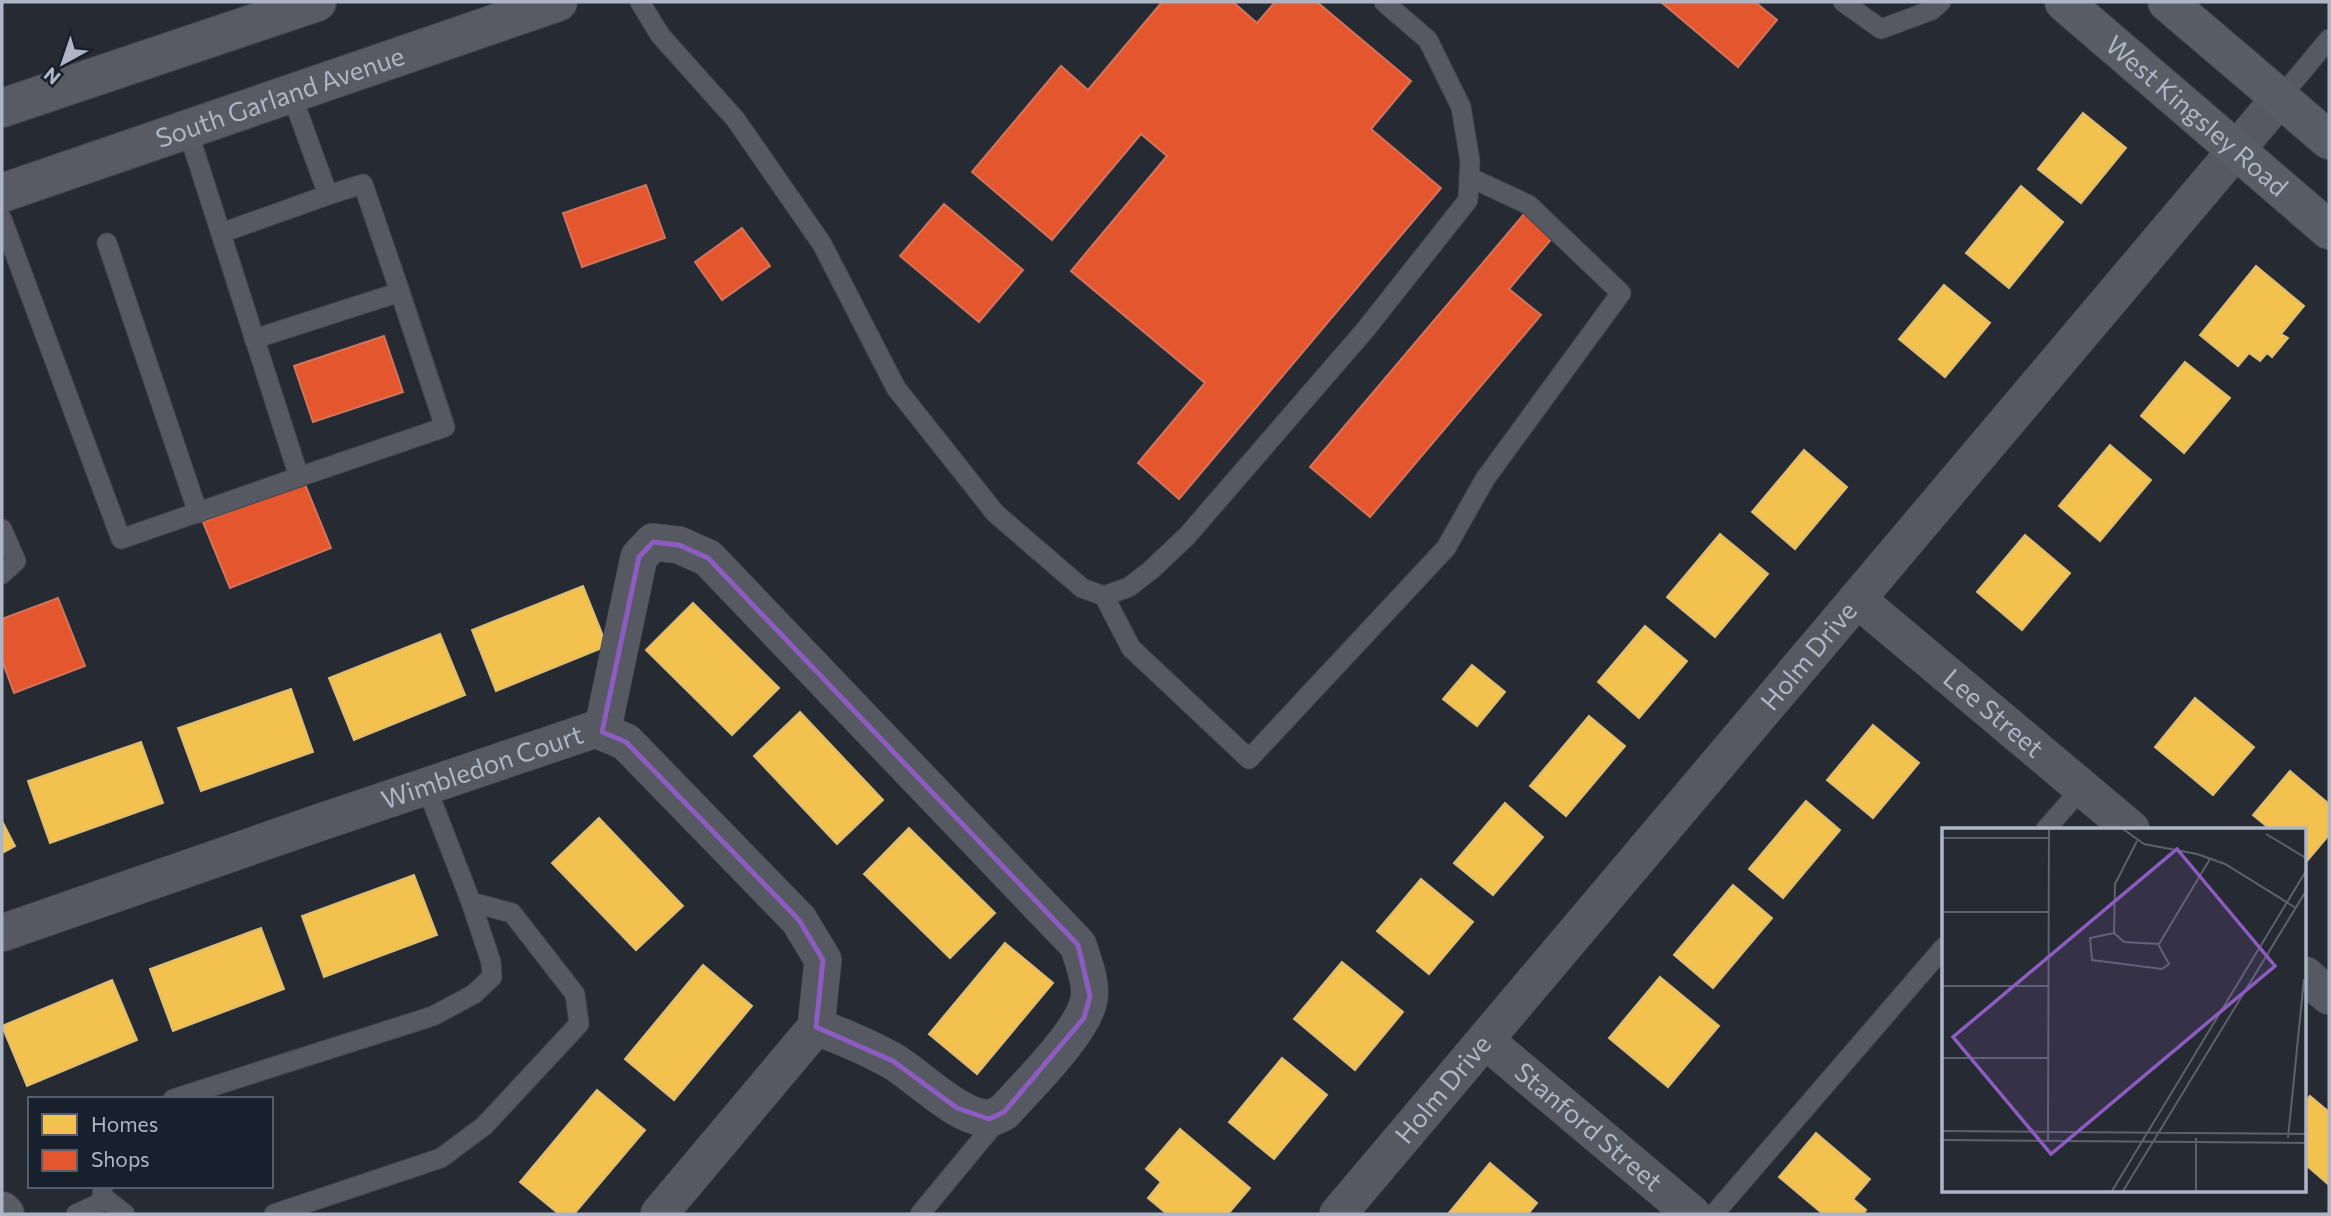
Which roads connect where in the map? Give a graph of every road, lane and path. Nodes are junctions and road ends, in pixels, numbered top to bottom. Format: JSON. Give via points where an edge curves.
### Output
{"nodes":[{"id":1,"x":317,"y":2,"type":"edge"},
{"id":2,"x":558,"y":2,"type":"edge"},
{"id":3,"x":640,"y":2,"type":"edge"},
{"id":4,"x":1384,"y":2,"type":"edge"},
{"id":5,"x":1843,"y":2,"type":"edge"},
{"id":6,"x":1941,"y":2,"type":"edge"},
{"id":7,"x":2064,"y":2,"type":"edge"},
{"id":8,"x":2167,"y":2,"type":"edge"},
{"id":9,"x":2329,"y":39,"type":"edge"},
{"id":10,"x":291,"y":93,"type":"junction"},
{"id":11,"x":2280,"y":98,"type":"junction"},
{"id":12,"x":2,"y":108,"type":"edge"},
{"id":13,"x":187,"y":128,"type":"junction"},
{"id":14,"x":2329,"y":140,"type":"edge"},
{"id":15,"x":2236,"y":150,"type":"junction"},
{"id":16,"x":1469,"y":177,"type":"junction"},
{"id":17,"x":2,"y":193,"type":"edge"},
{"id":18,"x":328,"y":195,"type":"junction"},
{"id":19,"x":2,"y":219,"type":"edge"},
{"id":20,"x":2329,"y":230,"type":"edge"},
{"id":21,"x":220,"y":233,"type":"junction"},
{"id":22,"x":107,"y":243,"type":"dead end"},
{"id":23,"x":400,"y":292,"type":"junction"},
{"id":24,"x":254,"y":339,"type":"junction"},
{"id":25,"x":299,"y":477,"type":"junction"},
{"id":26,"x":198,"y":513,"type":"junction"},
{"id":27,"x":2,"y":528,"type":"edge"},
{"id":28,"x":2,"y":574,"type":"edge"},
{"id":29,"x":1104,"y":596,"type":"junction"},
{"id":30,"x":1857,"y":599,"type":"junction"},
{"id":31,"x":602,"y":732,"type":"junction"},
{"id":32,"x":426,"y":786,"type":"junction"},
{"id":33,"x":2082,"y":788,"type":"junction"},
{"id":34,"x":2047,"y":828,"type":"edge"},
{"id":35,"x":2130,"y":828,"type":"edge"},
{"id":36,"x":471,"y":902,"type":"junction"},
{"id":37,"x":2,"y":933,"type":"edge"},
{"id":38,"x":1942,"y":949,"type":"edge"},
{"id":39,"x":2306,"y":976,"type":"edge"},
{"id":40,"x":2329,"y":996,"type":"edge"},
{"id":41,"x":816,"y":1027,"type":"junction"},
{"id":42,"x":1485,"y":1040,"type":"junction"},
{"id":43,"x":179,"y":1097,"type":"edge"},
{"id":44,"x":1004,"y":1112,"type":"junction"},
{"id":45,"x":105,"y":1193,"type":"edge"},
{"id":46,"x":75,"y":1214,"type":"edge"},
{"id":47,"x":125,"y":1214,"type":"edge"},
{"id":48,"x":274,"y":1214,"type":"edge"},
{"id":49,"x":659,"y":1214,"type":"edge"},
{"id":50,"x":920,"y":1214,"type":"edge"},
{"id":51,"x":1338,"y":1214,"type":"edge"},
{"id":52,"x":1692,"y":1214,"type":"edge"},
{"id":53,"x":1714,"y":1214,"type":"edge"}],
"edges":[{"from":1,"to":12,"type":"main road"},
{"from":2,"to":10,"type":"main road","name":"South Garland Avenue"},
{"from":3,"to":29,"type":"lane","via":[[660,36],[736,120],[822,244],[896,388],[995,513],[1082,588]]},
{"from":4,"to":16,"type":"lane","via":[[1428,40],[1446,74],[1461,107]]},
{"from":5,"to":6,"type":"lane","via":[[1881,29],[1932,10]]},
{"from":7,"to":15,"type":"main road","name":"West Kingsley Road"},
{"from":8,"to":11,"type":"main road"},
{"from":9,"to":11,"type":"lane"},
{"from":10,"to":13,"type":"main road","name":"South Garland Avenue"},
{"from":10,"to":18,"type":"lane"},
{"from":11,"to":14,"type":"main road"},
{"from":11,"to":15,"type":"street","name":"Holm Drive"},
{"from":13,"to":17,"type":"main road","name":"South Garland Avenue"},
{"from":13,"to":21,"type":"lane"},
{"from":15,"to":20,"type":"main road","name":"West Kingsley Road"},
{"from":15,"to":30,"type":"street","name":"Holm Drive"},
{"from":16,"to":29,"type":"lane","via":[[1468,201],[1366,329],[1187,536],[1129,587]]},
{"from":16,"to":29,"type":"lane","via":[[1529,205],[1621,293],[1485,479],[1446,548],[1249,759],[1130,648]]},
{"from":18,"to":21,"type":"lane"},
{"from":18,"to":23,"type":"lane","via":[[363,184]]},
{"from":19,"to":26,"type":"lane","via":[[121,539]]},
{"from":21,"to":24,"type":"lane"},
{"from":22,"to":26,"type":"lane"},
{"from":23,"to":24,"type":"lane"},
{"from":23,"to":25,"type":"lane","via":[[445,427]]},
{"from":24,"to":25,"type":"lane"},
{"from":25,"to":26,"type":"lane"},
{"from":27,"to":28,"type":"lane","via":[[16,561]]},
{"from":30,"to":33,"type":"street","name":"Lee Street"},
{"from":30,"to":42,"type":"street","name":"Holm Drive"},
{"from":31,"to":32,"type":"street","name":"Wimbledon Court","via":[[596,729]]},
{"from":31,"to":41,"type":"street","name":"Wimbledon Court","via":[[626,742],[799,919],[823,960]]},
{"from":31,"to":44,"type":"street","via":[[639,557],[653,542],[679,545],[708,558],[1077,945],[1090,996],[1084,1018]]},
{"from":32,"to":36,"type":"lane"},
{"from":32,"to":37,"type":"street","name":"Wimbledon Court"},
{"from":33,"to":34,"type":"lane"},
{"from":33,"to":35,"type":"street","name":"Lee Street"},
{"from":36,"to":43,"type":"lane","via":[[492,976],[474,994],[433,1016]]},
{"from":36,"to":48,"type":"lane","via":[[512,913],[575,994],[579,1024],[484,1126],[441,1158]]},
{"from":38,"to":53,"type":"lane"},
{"from":39,"to":40,"type":"street"},
{"from":41,"to":44,"type":"street","via":[[893,1061],[957,1108],[989,1119]]},
{"from":41,"to":49,"type":"street"},
{"from":42,"to":51,"type":"street","name":"Holm Drive"},
{"from":42,"to":52,"type":"street","name":"Stanford Street"},
{"from":44,"to":50,"type":"lane"},
{"from":45,"to":46,"type":"lane"},
{"from":45,"to":47,"type":"lane"}]}
